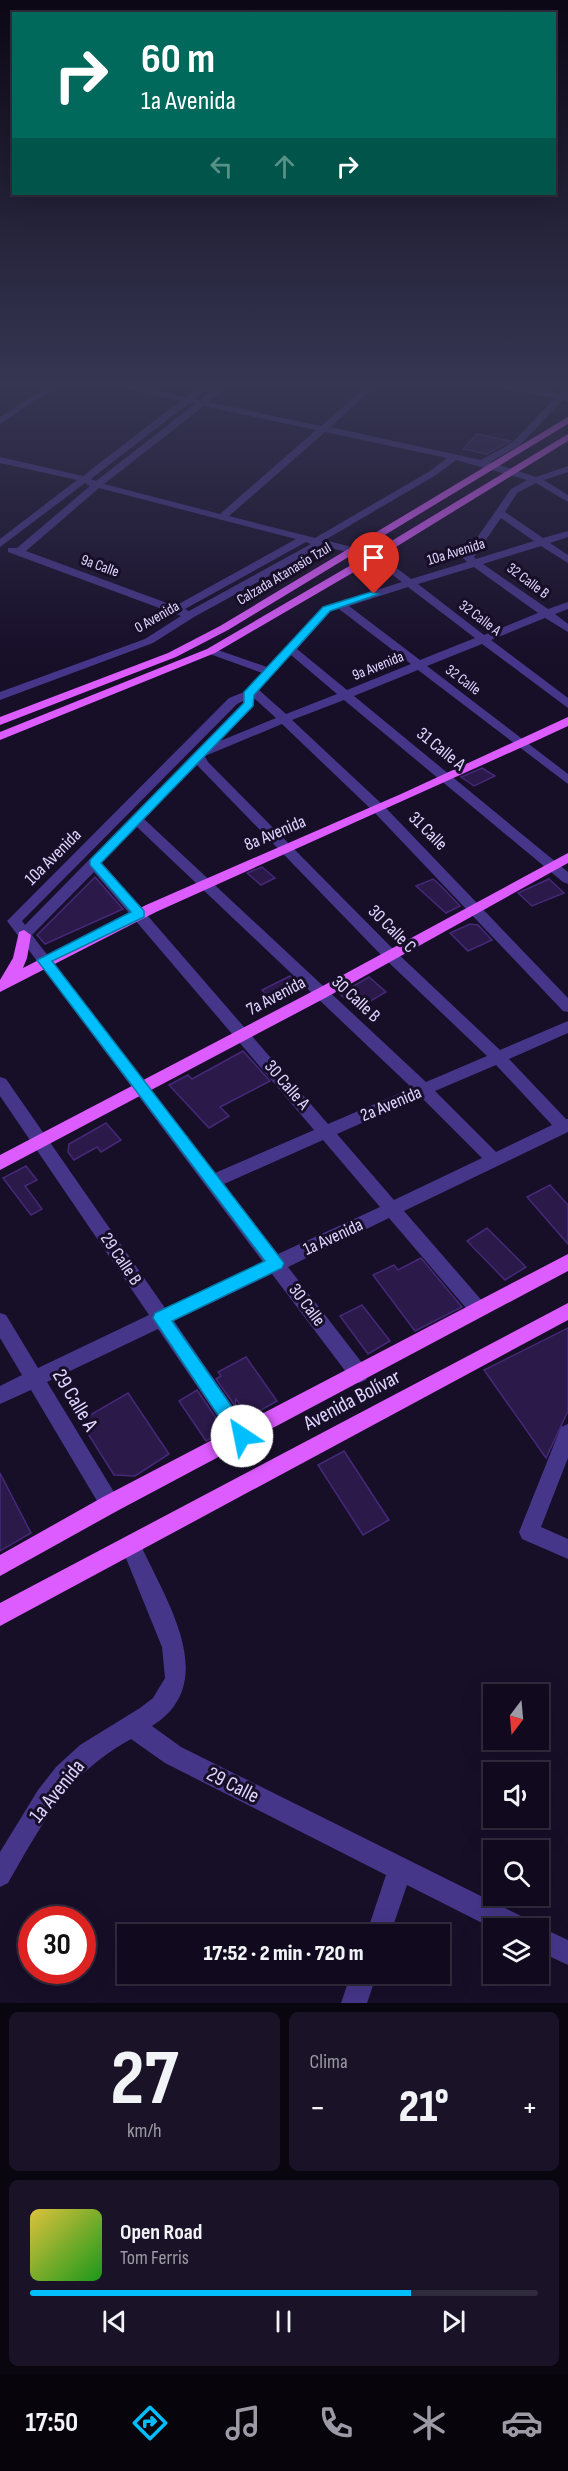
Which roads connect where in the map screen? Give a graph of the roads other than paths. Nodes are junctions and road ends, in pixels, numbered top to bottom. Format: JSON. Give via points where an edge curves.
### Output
{"nodes":[{"id":1,"x":73,"y":476,"type":"edge"},
{"id":2,"x":87,"y":476,"type":"edge"},
{"id":3,"x":108,"y":476,"type":"edge"},
{"id":4,"x":267,"y":476,"type":"edge"},
{"id":5,"x":427,"y":476,"type":"edge"},
{"id":6,"x":476,"y":476,"type":"edge"},
{"id":7,"x":506,"y":476,"type":"edge"},
{"id":8,"x":529,"y":476,"type":"edge"},
{"id":9,"x":540,"y":476,"type":"edge"},
{"id":10,"x":534,"y":478,"type":"junction"},
{"id":11,"x":84,"y":479,"type":"junction"},
{"id":12,"x":97,"y":485,"type":"junction"},
{"id":13,"x":568,"y":499,"type":"edge"},
{"id":14,"x":500,"y":513,"type":"junction"},
{"id":15,"x":222,"y":517,"type":"junction"},
{"id":16,"x":568,"y":534,"type":"edge"},
{"id":17,"x":313,"y":541,"type":"junction"},
{"id":18,"x":542,"y":543,"type":"junction"},
{"id":19,"x":0,"y":544,"type":"edge"},
{"id":20,"x":352,"y":551,"type":"junction"},
{"id":21,"x":19,"y":552,"type":"junction"},
{"id":22,"x":374,"y":556,"type":"junction"},
{"id":23,"x":473,"y":560,"type":"junction"},
{"id":24,"x":568,"y":560,"type":"edge"},
{"id":25,"x":409,"y":583,"type":"junction"},
{"id":26,"x":340,"y":604,"type":"junction"},
{"id":27,"x":568,"y":605,"type":"edge"},
{"id":28,"x":176,"y":610,"type":"junction"},
{"id":29,"x":546,"y":614,"type":"junction"},
{"id":30,"x":190,"y":615,"type":"junction"},
{"id":31,"x":568,"y":629,"type":"edge"},
{"id":32,"x":483,"y":640,"type":"junction"},
{"id":33,"x":290,"y":649,"type":"junction"},
{"id":34,"x":211,"y":651,"type":"junction"},
{"id":35,"x":419,"y":666,"type":"junction"},
{"id":36,"x":269,"y":672,"type":"junction"},
{"id":37,"x":250,"y":692,"type":"junction"},
{"id":38,"x":347,"y":695,"type":"junction"},
{"id":39,"x":0,"y":696,"type":"edge"},
{"id":40,"x":568,"y":704,"type":"edge"},
{"id":41,"x":285,"y":720,"type":"junction"},
{"id":42,"x":0,"y":721,"type":"edge"},
{"id":43,"x":568,"y":721,"type":"edge"},
{"id":44,"x":0,"y":736,"type":"edge"},
{"id":45,"x":521,"y":744,"type":"junction"},
{"id":46,"x":198,"y":754,"type":"junction"},
{"id":47,"x":447,"y":777,"type":"junction"},
{"id":48,"x":568,"y":780,"type":"edge"},
{"id":49,"x":379,"y":809,"type":"junction"},
{"id":50,"x":137,"y":820,"type":"junction"},
{"id":51,"x":287,"y":849,"type":"junction"},
{"id":52,"x":568,"y":857,"type":"edge"},
{"id":53,"x":94,"y":862,"type":"junction"},
{"id":54,"x":554,"y":865,"type":"junction"},
{"id":55,"x":568,"y":879,"type":"edge"},
{"id":56,"x":207,"y":884,"type":"junction"},
{"id":57,"x":475,"y":907,"type":"junction"},
{"id":58,"x":139,"y":914,"type":"junction"},
{"id":59,"x":14,"y":921,"type":"joint"},
{"id":60,"x":24,"y":934,"type":"junction"},
{"id":61,"x":390,"y":955,"type":"junction"},
{"id":62,"x":44,"y":960,"type":"junction"},
{"id":63,"x":4,"y":984,"type":"edge"},
{"id":64,"x":322,"y":993,"type":"junction"},
{"id":65,"x":568,"y":1007,"type":"edge"},
{"id":66,"x":568,"y":1027,"type":"edge"},
{"id":67,"x":244,"y":1035,"type":"junction"},
{"id":68,"x":498,"y":1057,"type":"junction"},
{"id":69,"x":0,"y":1083,"type":"edge"},
{"id":70,"x":143,"y":1088,"type":"junction"},
{"id":71,"x":424,"y":1090,"type":"junction"},
{"id":72,"x":566,"y":1126,"type":"edge"},
{"id":73,"x":328,"y":1131,"type":"junction"},
{"id":74,"x":40,"y":1142,"type":"junction"},
{"id":75,"x":494,"y":1160,"type":"junction"},
{"id":76,"x":0,"y":1163,"type":"edge"},
{"id":77,"x":213,"y":1181,"type":"junction"},
{"id":78,"x":393,"y":1208,"type":"junction"},
{"id":79,"x":568,"y":1262,"type":"edge"},
{"id":80,"x":276,"y":1263,"type":"junction"},
{"id":81,"x":478,"y":1309,"type":"junction"},
{"id":82,"x":568,"y":1311,"type":"edge"},
{"id":83,"x":161,"y":1318,"type":"junction"},
{"id":84,"x":0,"y":1321,"type":"edge"},
{"id":85,"x":359,"y":1374,"type":"junction"},
{"id":86,"x":34,"y":1378,"type":"junction"},
{"id":87,"x":0,"y":1395,"type":"edge"},
{"id":88,"x":568,"y":1433,"type":"edge"},
{"id":89,"x":242,"y":1436,"type":"junction"},
{"id":90,"x":110,"y":1504,"type":"junction"},
{"id":91,"x":131,"y":1546,"type":"junction"},
{"id":92,"x":568,"y":1549,"type":"edge"},
{"id":93,"x":0,"y":1566,"type":"edge"},
{"id":94,"x":0,"y":1615,"type":"edge"},
{"id":95,"x":134,"y":1727,"type":"junction"},
{"id":96,"x":400,"y":1870,"type":"junction"},
{"id":97,"x":0,"y":1875,"type":"edge"},
{"id":98,"x":498,"y":1918,"type":"edge"},
{"id":99,"x":382,"y":1924,"type":"edge"},
{"id":100,"x":549,"y":1944,"type":"edge"},
{"id":101,"x":568,"y":1953,"type":"edge"},
{"id":102,"x":361,"y":1984,"type":"edge"},
{"id":103,"x":354,"y":2003,"type":"edge"}],
"edges":[{"from":1,"to":11,"type":"street"},
{"from":2,"to":11,"type":"street"},
{"from":3,"to":12,"type":"street"},
{"from":4,"to":15,"type":"street"},
{"from":5,"to":17,"type":"street","name":"0 Avenida"},
{"from":6,"to":20,"type":"main road","name":"Calzada Atanasio Tzul"},
{"from":7,"to":22,"type":"main road","name":"Calzada Atanasio Tzul"},
{"from":8,"to":10,"type":"street"},
{"from":9,"to":10,"type":"street"},
{"from":10,"to":13,"type":"street"},
{"from":10,"to":14,"type":"street","via":[[514,491]]},
{"from":11,"to":12,"type":"street"},
{"from":11,"to":19,"type":"street"},
{"from":12,"to":15,"type":"street"},
{"from":12,"to":21,"type":"street"},
{"from":14,"to":18,"type":"street"},
{"from":14,"to":23,"type":"street"},
{"from":15,"to":17,"type":"street"},
{"from":16,"to":18,"type":"street","name":"10a Avenida"},
{"from":17,"to":20,"type":"street"},
{"from":17,"to":28,"type":"street","name":"0 Avenida"},
{"from":17,"to":30,"type":"street","name":"0 Avenida"},
{"from":18,"to":23,"type":"street","name":"10a Avenida"},
{"from":18,"to":24,"type":"street"},
{"from":19,"to":21,"type":"street","name":"9a Calle"},
{"from":20,"to":22,"type":"street"},
{"from":20,"to":42,"type":"main road","name":"Calzada Atanasio Tzul","via":[[224,628],[171,654]]},
{"from":21,"to":28,"type":"street","name":"9a Calle"},
{"from":22,"to":25,"type":"street","name":"32 Calle A"},
{"from":22,"to":34,"type":"main road","name":"Calzada Atanasio Tzul"},
{"from":23,"to":25,"type":"street","name":"10a Avenida"},
{"from":23,"to":29,"type":"street","name":"32 Calle B"},
{"from":25,"to":26,"type":"street","name":"10a Avenida"},
{"from":25,"to":32,"type":"street","name":"32 Calle A"},
{"from":26,"to":33,"type":"street","name":"10a Avenida","via":[[327,609]]},
{"from":26,"to":35,"type":"street","name":"32 Calle"},
{"from":27,"to":29,"type":"street","name":"9a Avenida"},
{"from":28,"to":30,"type":"street","name":"9a Calle"},
{"from":29,"to":31,"type":"street","name":"32 Calle B"},
{"from":29,"to":32,"type":"street","name":"9a Avenida"},
{"from":30,"to":39,"type":"street","name":"0 Avenida","via":[[148,641]]},
{"from":32,"to":35,"type":"street","name":"9a Avenida"},
{"from":32,"to":40,"type":"street","name":"32 Calle A"},
{"from":33,"to":36,"type":"street","name":"10a Avenida"},
{"from":33,"to":38,"type":"street","name":"31 Calle A"},
{"from":34,"to":36,"type":"street"},
{"from":34,"to":44,"type":"main road","name":"Calzada Atanasio Tzul"},
{"from":35,"to":38,"type":"street","name":"9a Avenida"},
{"from":35,"to":45,"type":"street","name":"32 Calle"},
{"from":36,"to":37,"type":"street","name":"10a Avenida"},
{"from":37,"to":41,"type":"street","name":"31 Calle"},
{"from":37,"to":46,"type":"street","name":"10a Avenida","via":[[249,704]]},
{"from":37,"to":59,"type":"street","name":"10a Avenida","via":[[233,701]]},
{"from":38,"to":41,"type":"street","name":"9a Avenida"},
{"from":38,"to":47,"type":"street","name":"31 Calle A"},
{"from":41,"to":46,"type":"street","name":"9a Avenida"},
{"from":41,"to":49,"type":"street","name":"31 Calle"},
{"from":43,"to":45,"type":"main road","name":"8a Avenida"},
{"from":45,"to":47,"type":"main road","name":"8a Avenida"},
{"from":45,"to":48,"type":"street","name":"32 Calle"},
{"from":46,"to":50,"type":"street","name":"10a Avenida"},
{"from":46,"to":51,"type":"street","name":"30 Calle C","via":[[203,764]]},
{"from":47,"to":49,"type":"main road","name":"8a Avenida"},
{"from":47,"to":54,"type":"street","name":"31 Calle A"},
{"from":49,"to":51,"type":"main road","name":"8a Avenida"},
{"from":49,"to":57,"type":"street","name":"31 Calle"},
{"from":50,"to":53,"type":"street","name":"10a Avenida"},
{"from":50,"to":56,"type":"street","name":"30 Calle B"},
{"from":51,"to":56,"type":"main road","name":"8a Avenida"},
{"from":51,"to":61,"type":"street","name":"30 Calle C"},
{"from":52,"to":54,"type":"main road","name":"7a Avenida"},
{"from":53,"to":58,"type":"street","name":"30 Calle A"},
{"from":53,"to":60,"type":"street","name":"10a Avenida"},
{"from":54,"to":55,"type":"street","name":"31 Calle A"},
{"from":54,"to":57,"type":"main road","name":"7a Avenida"},
{"from":56,"to":58,"type":"main road","name":"8a Avenida"},
{"from":56,"to":64,"type":"street","name":"30 Calle B"},
{"from":57,"to":61,"type":"main road","name":"7a Avenida"},
{"from":57,"to":65,"type":"street","name":"31 Calle"},
{"from":58,"to":62,"type":"main road","name":"8a Avenida"},
{"from":58,"to":67,"type":"street","name":"30 Calle A"},
{"from":59,"to":60,"type":"street","name":"30 Calle"},
{"from":60,"to":62,"type":"street","name":"30 Calle"},
{"from":60,"to":63,"type":"main road","via":[[20,958]]},
{"from":61,"to":64,"type":"main road","name":"7a Avenida"},
{"from":61,"to":68,"type":"street","name":"30 Calle C"},
{"from":62,"to":63,"type":"main road","name":"8a Avenida"},
{"from":62,"to":70,"type":"street","name":"30 Calle"},
{"from":64,"to":67,"type":"main road","name":"7a Avenida"},
{"from":64,"to":71,"type":"street","name":"30 Calle B"},
{"from":66,"to":68,"type":"street","name":"2a Avenida"},
{"from":67,"to":70,"type":"main road","name":"7a Avenida"},
{"from":67,"to":73,"type":"street","name":"30 Calle A"},
{"from":68,"to":71,"type":"street","name":"2a Avenida"},
{"from":68,"to":72,"type":"street","name":"30 Calle C"},
{"from":69,"to":74,"type":"street","name":"29 Calle B"},
{"from":70,"to":74,"type":"main road","name":"7a Avenida"},
{"from":70,"to":77,"type":"street","name":"30 Calle"},
{"from":71,"to":73,"type":"street","name":"2a Avenida"},
{"from":71,"to":75,"type":"street","name":"30 Calle B"},
{"from":72,"to":75,"type":"street","name":"1a Avenida"},
{"from":73,"to":77,"type":"street","name":"2a Avenida"},
{"from":73,"to":78,"type":"street","name":"30 Calle A"},
{"from":74,"to":76,"type":"main road","name":"7a Avenida"},
{"from":74,"to":83,"type":"street","name":"29 Calle B"},
{"from":75,"to":78,"type":"street","name":"1a Avenida"},
{"from":77,"to":80,"type":"street","name":"30 Calle"},
{"from":78,"to":80,"type":"street","name":"1a Avenida"},
{"from":78,"to":81,"type":"street","name":"30 Calle A"},
{"from":79,"to":81,"type":"main road","name":"Avenida Bolívar"},
{"from":80,"to":83,"type":"street","name":"1a Avenida"},
{"from":80,"to":85,"type":"street","name":"30 Calle"},
{"from":81,"to":85,"type":"main road","name":"Avenida Bolívar"},
{"from":82,"to":91,"type":"main road","name":"Avenida Bolívar"},
{"from":83,"to":86,"type":"street","name":"1a Avenida"},
{"from":83,"to":89,"type":"street","name":"29 Calle B"},
{"from":84,"to":86,"type":"street","name":"29 Calle A"},
{"from":85,"to":89,"type":"main road","name":"Avenida Bolívar"},
{"from":86,"to":87,"type":"street","name":"1a Avenida"},
{"from":86,"to":90,"type":"street","name":"29 Calle A"},
{"from":88,"to":92,"type":"street","via":[[529,1532]]},
{"from":89,"to":90,"type":"main road","name":"Avenida Bolívar"},
{"from":90,"to":93,"type":"main road","name":"Avenida Bolívar"},
{"from":91,"to":94,"type":"main road","name":"Avenida Bolívar"},
{"from":91,"to":95,"type":"street","via":[[176,1661],[168,1696],[155,1712]]},
{"from":95,"to":96,"type":"street","name":"29 Calle","via":[[173,1755]]},
{"from":95,"to":97,"type":"street","name":"1a Avenida","via":[[91,1750],[65,1774],[37,1811]]},
{"from":96,"to":98,"type":"street","name":"29 Calle"},
{"from":96,"to":99,"type":"street"},
{"from":100,"to":101,"type":"street"},
{"from":102,"to":103,"type":"street"}]}
